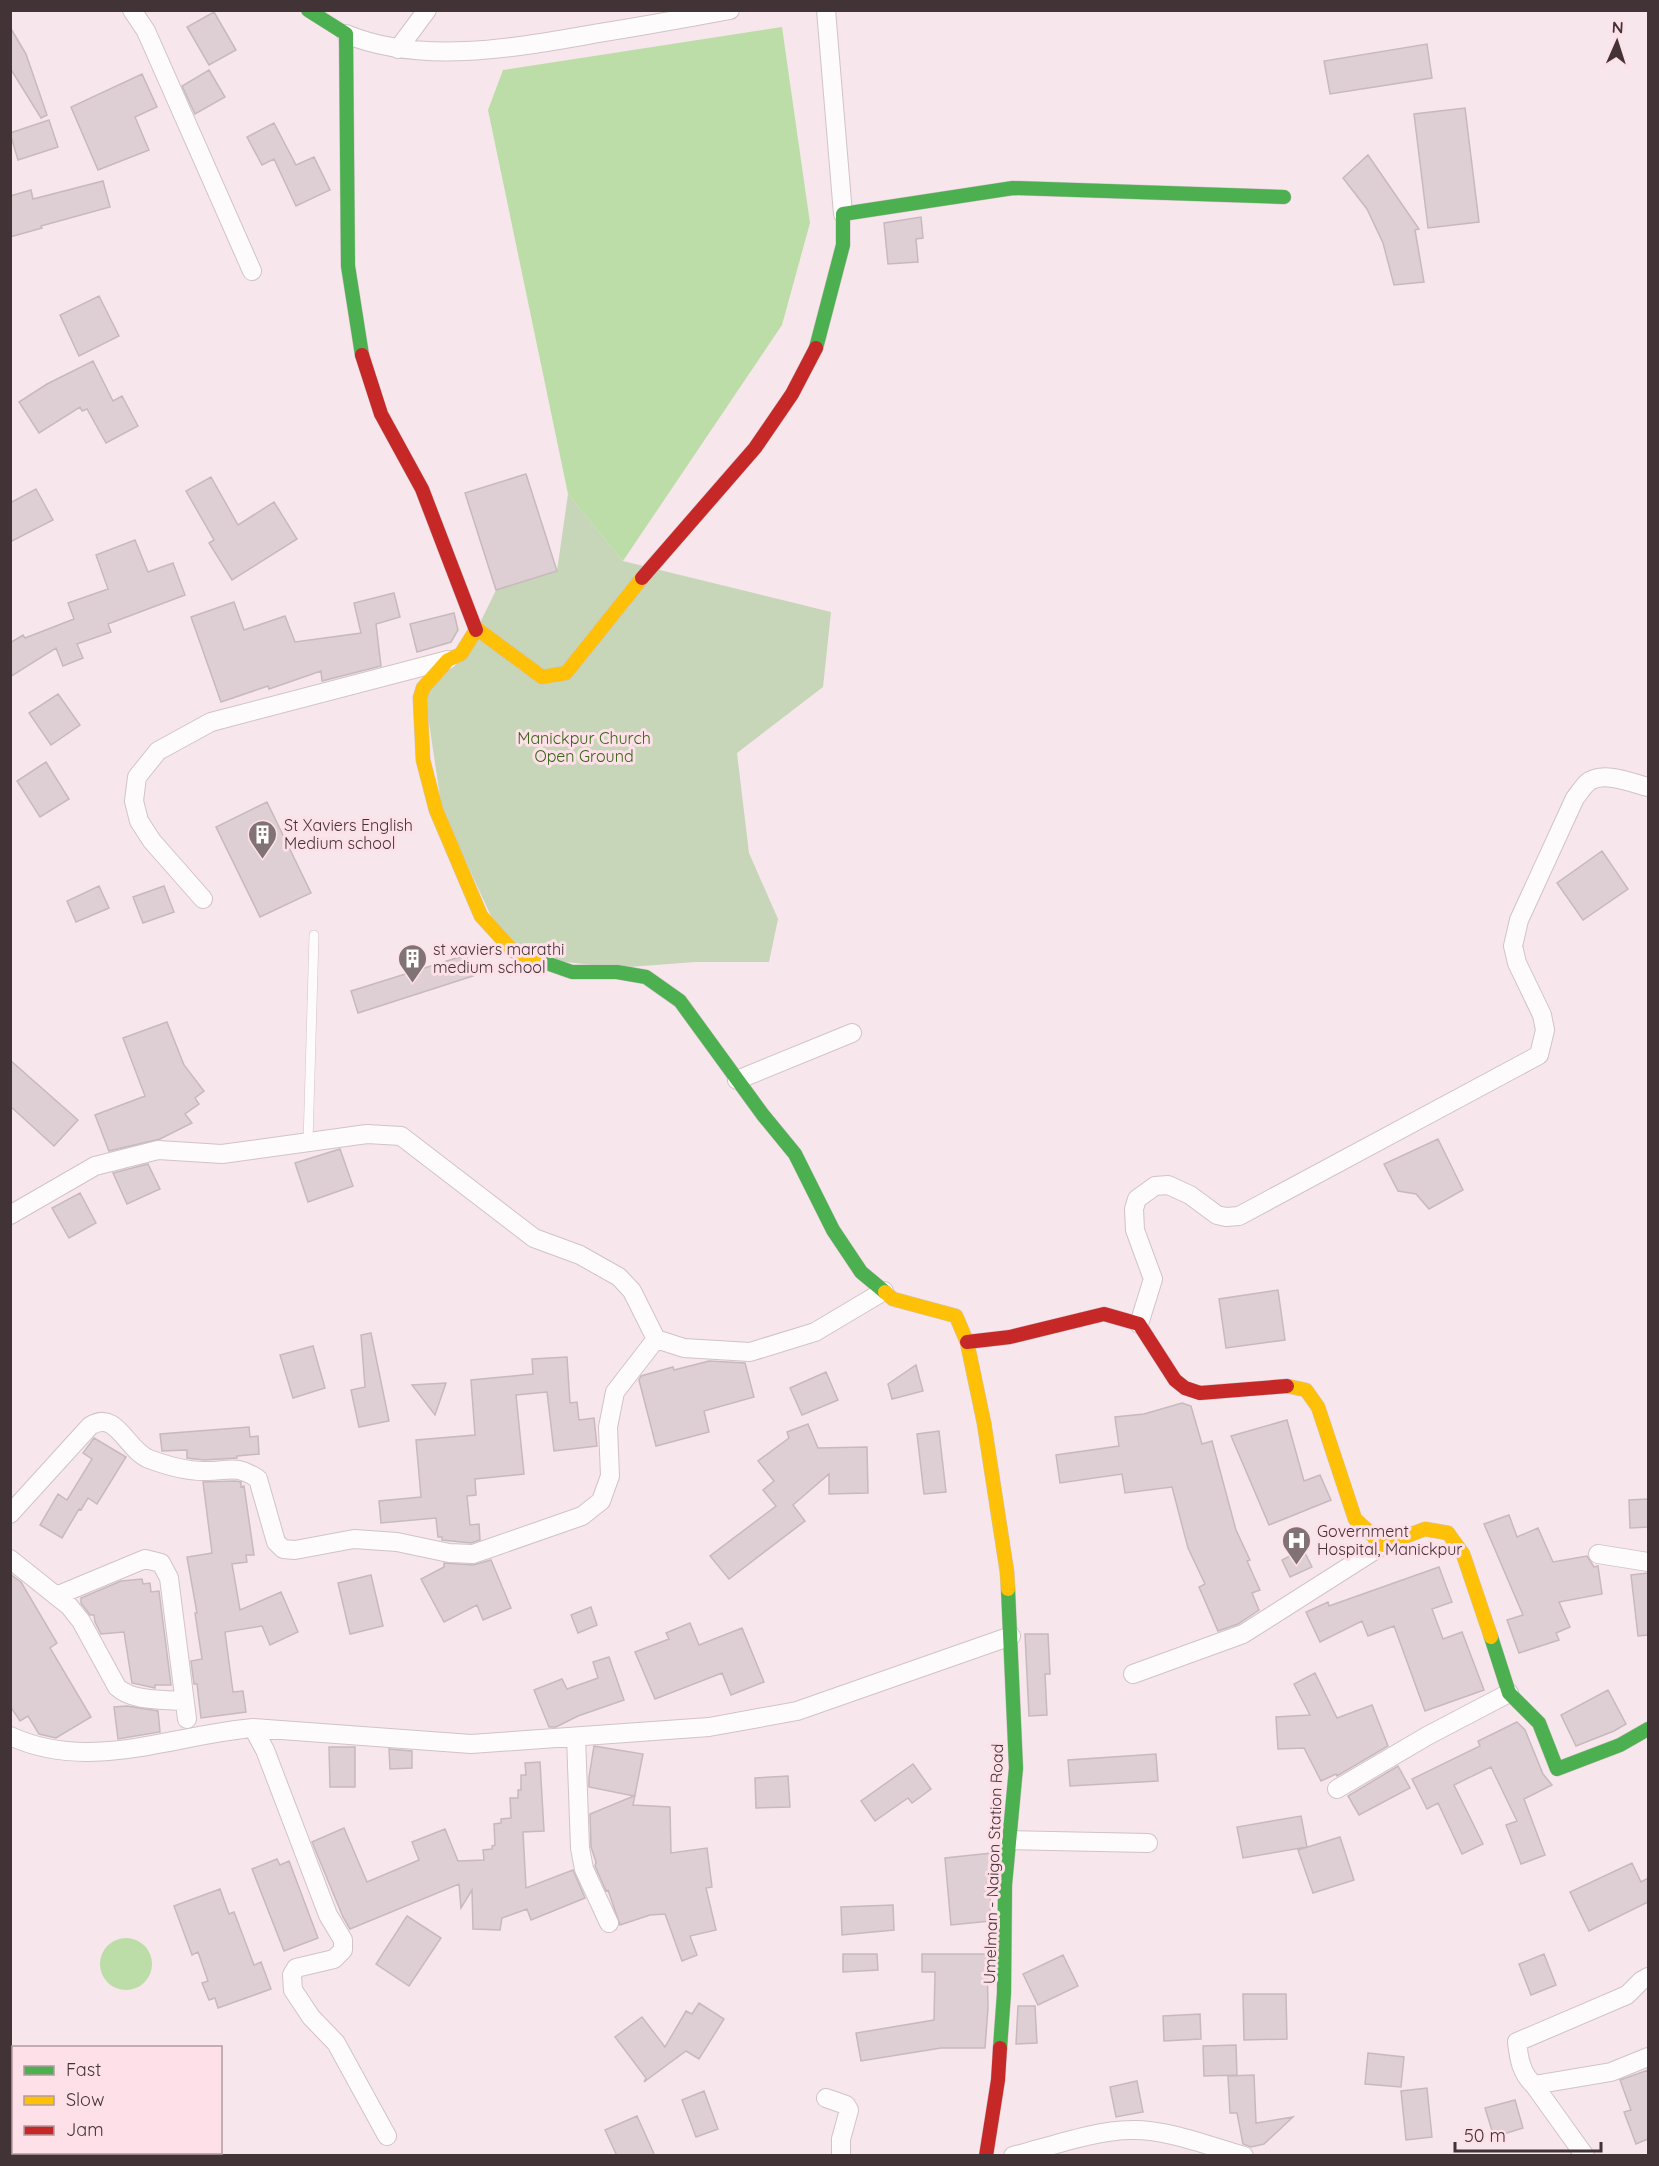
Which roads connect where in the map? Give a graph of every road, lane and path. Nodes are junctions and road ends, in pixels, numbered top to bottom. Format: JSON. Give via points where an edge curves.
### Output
{"nodes":[{"id":1,"x":132,"y":10,"type":"edge"},
{"id":2,"x":308,"y":10,"type":"edge"},
{"id":3,"x":427,"y":10,"type":"edge"},
{"id":4,"x":730,"y":10,"type":"edge"},
{"id":5,"x":826,"y":10,"type":"edge"},
{"id":6,"x":346,"y":34,"type":"junction"},
{"id":7,"x":398,"y":49,"type":"junction"},
{"id":8,"x":1284,"y":197,"type":"dead end"},
{"id":9,"x":843,"y":214,"type":"junction"},
{"id":10,"x":252,"y":271,"type":"dead end"},
{"id":11,"x":477,"y":629,"type":"junction"},
{"id":12,"x":448,"y":660,"type":"junction"},
{"id":13,"x":1648,"y":787,"type":"edge"},
{"id":14,"x":203,"y":899,"type":"dead end"},
{"id":15,"x":314,"y":935,"type":"dead end"},
{"id":16,"x":852,"y":1033,"type":"dead end"},
{"id":17,"x":737,"y":1080,"type":"junction"},
{"id":18,"x":308,"y":1143,"type":"junction"},
{"id":19,"x":10,"y":1215,"type":"edge"},
{"id":20,"x":884,"y":1292,"type":"junction"},
{"id":21,"x":1139,"y":1324,"type":"junction"},
{"id":22,"x":656,"y":1339,"type":"junction"},
{"id":23,"x":967,"y":1342,"type":"junction"},
{"id":24,"x":10,"y":1514,"type":"edge"},
{"id":25,"x":1383,"y":1545,"type":"junction"},
{"id":26,"x":1599,"y":1554,"type":"dead end"},
{"id":27,"x":10,"y":1559,"type":"edge"},
{"id":28,"x":1648,"y":1562,"type":"edge"},
{"id":29,"x":56,"y":1596,"type":"junction"},
{"id":30,"x":1011,"y":1636,"type":"junction"},
{"id":31,"x":1133,"y":1674,"type":"dead end"},
{"id":32,"x":1509,"y":1693,"type":"junction"},
{"id":33,"x":187,"y":1721,"type":"junction"},
{"id":34,"x":253,"y":1728,"type":"junction"},
{"id":35,"x":1648,"y":1729,"type":"edge"},
{"id":36,"x":576,"y":1737,"type":"junction"},
{"id":37,"x":14,"y":1740,"type":"edge"},
{"id":38,"x":1337,"y":1789,"type":"dead end"},
{"id":39,"x":1009,"y":1840,"type":"junction"},
{"id":40,"x":1148,"y":1843,"type":"dead end"},
{"id":41,"x":609,"y":1923,"type":"dead end"},
{"id":42,"x":1648,"y":1977,"type":"edge"},
{"id":43,"x":1648,"y":2057,"type":"edge"},
{"id":44,"x":1534,"y":2085,"type":"junction"},
{"id":45,"x":825,"y":2098,"type":"dead end"},
{"id":46,"x":387,"y":2136,"type":"dead end"},
{"id":47,"x":841,"y":2156,"type":"edge"},
{"id":48,"x":986,"y":2156,"type":"edge"},
{"id":49,"x":1013,"y":2156,"type":"edge"},
{"id":50,"x":1244,"y":2156,"type":"edge"},
{"id":51,"x":1585,"y":2156,"type":"edge"}],
"edges":[{"from":1,"to":10,"type":"street","via":[[146,31]]},
{"from":2,"to":6,"type":"street"},
{"from":3,"to":7,"type":"street"},
{"from":4,"to":7,"type":"street","via":[[545,43],[446,52]]},
{"from":5,"to":9,"type":"street"},
{"from":6,"to":7,"type":"street"},
{"from":6,"to":11,"type":"street","via":[[348,266],[362,358],[381,414],[422,489]]},
{"from":8,"to":9,"type":"street","via":[[1013,188]]},
{"from":9,"to":11,"type":"street","via":[[843,245],[818,345],[792,394],[755,448],[662,553],[567,673],[542,677]]},
{"from":11,"to":12,"type":"street","name":"Umelman - Naigon Station Road","via":[[461,654]]},
{"from":12,"to":14,"type":"street","via":[[211,722],[158,751],[137,777],[134,801],[140,821]]},
{"from":12,"to":17,"type":"street","name":"Umelman - Naigon Station Road","via":[[423,688],[420,698],[423,760],[436,810],[481,916],[513,951],[572,972],[617,972],[646,977],[680,1001]]},
{"from":13,"to":21,"type":"street","via":[[1614,778],[1589,782],[1575,798],[1518,920],[1513,946],[1516,963],[1542,1015],[1545,1030],[1539,1055],[1239,1216],[1217,1215],[1190,1195],[1168,1185],[1155,1186],[1137,1199],[1134,1209],[1134,1230],[1153,1279]]},
{"from":15,"to":18,"type":"lane"},
{"from":16,"to":17,"type":"street"},
{"from":17,"to":20,"type":"street","name":"Umelman - Naigon Station Road","via":[[795,1154],[833,1230],[861,1272]]},
{"from":18,"to":19,"type":"street","via":[[222,1154],[158,1150],[95,1166]]},
{"from":18,"to":22,"type":"street","via":[[367,1134],[401,1136],[534,1238],[580,1255],[620,1277],[632,1291]]},
{"from":20,"to":22,"type":"street","via":[[815,1332],[750,1352],[684,1348]]},
{"from":20,"to":23,"type":"street","name":"Umelman - Naigon Station Road","via":[[893,1299],[956,1316]]},
{"from":21,"to":23,"type":"street","via":[[1104,1314],[1010,1337]]},
{"from":21,"to":25,"type":"street","via":[[1174,1380],[1185,1388],[1200,1393],[1287,1386],[1306,1390],[1318,1407],[1355,1519]]},
{"from":22,"to":24,"type":"street","via":[[615,1392],[608,1427],[610,1476],[601,1501],[582,1516],[473,1554],[354,1539],[283,1549],[276,1542],[258,1479],[234,1468],[205,1472],[147,1458],[111,1422],[102,1420],[90,1426]]},
{"from":23,"to":30,"type":"street","name":"Umelman - Naigon Station Road","via":[[1007,1572]]},
{"from":25,"to":31,"type":"street","via":[[1243,1634]]},
{"from":25,"to":32,"type":"street","via":[[1425,1529],[1448,1533],[1463,1554]]},
{"from":26,"to":28,"type":"street"},
{"from":27,"to":29,"type":"street"},
{"from":29,"to":33,"type":"street","via":[[81,1621],[117,1687]]},
{"from":29,"to":33,"type":"street","via":[[145,1559],[161,1563],[169,1578]]},
{"from":30,"to":36,"type":"street","via":[[797,1711],[709,1727]]},
{"from":30,"to":39,"type":"street","name":"Umelman - Naigon Station Road","via":[[1016,1768]]},
{"from":32,"to":35,"type":"street","via":[[1539,1723],[1557,1768],[1620,1745]]},
{"from":32,"to":38,"type":"street"},
{"from":33,"to":34,"type":"street","via":[[228,1730]]},
{"from":33,"to":37,"type":"street","via":[[112,1752],[60,1750]]},
{"from":34,"to":36,"type":"street","via":[[471,1744]]},
{"from":34,"to":46,"type":"street","via":[[265,1750],[327,1914],[343,1940],[343,1950],[334,1959],[297,1968],[291,1984],[311,2017],[336,2043]]},
{"from":36,"to":41,"type":"street","via":[[580,1848],[584,1869]]},
{"from":39,"to":40,"type":"street"},
{"from":39,"to":48,"type":"street","name":"Umelman - Naigon Station Road","via":[[998,2080]]},
{"from":42,"to":44,"type":"street","via":[[1627,1995],[1517,2042],[1525,2076]]},
{"from":43,"to":44,"type":"street","via":[[1611,2072]]},
{"from":44,"to":51,"type":"street"},
{"from":45,"to":47,"type":"street","via":[[846,2105],[849,2110]]},
{"from":49,"to":50,"type":"street","via":[[1131,2130],[1155,2131]]}]}
